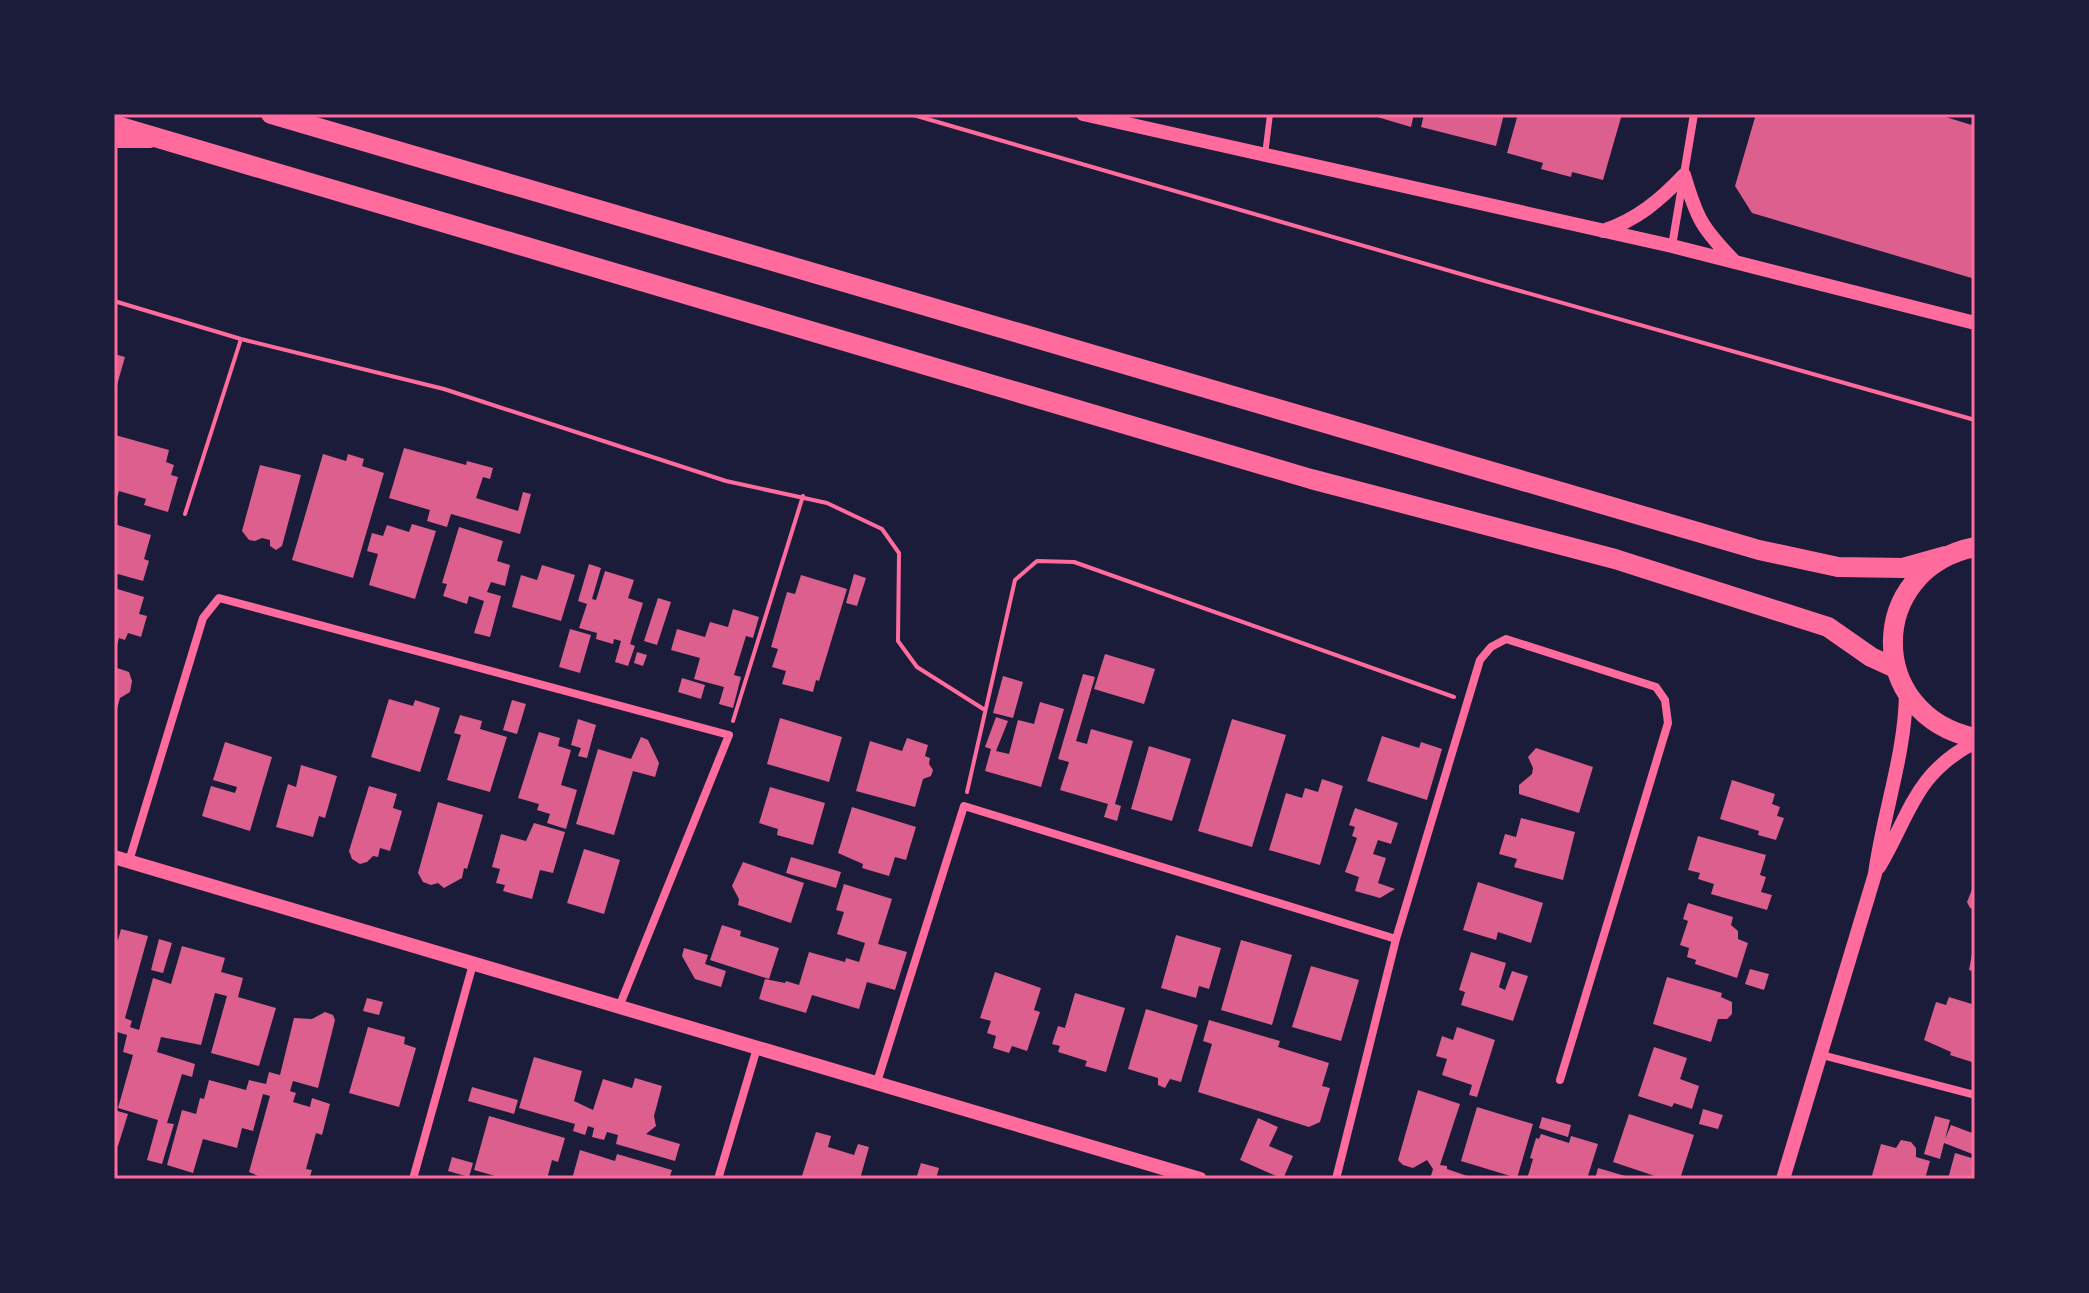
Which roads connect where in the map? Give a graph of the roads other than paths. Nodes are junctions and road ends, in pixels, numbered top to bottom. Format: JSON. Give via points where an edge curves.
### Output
{"nodes":[{"id":1,"x":271,"y":114,"type":"edge"},
{"id":2,"x":1270,"y":114,"type":"edge"},
{"id":3,"x":1694,"y":114,"type":"edge"},
{"id":4,"x":1088,"y":115,"type":"edge"},
{"id":5,"x":114,"y":125,"type":"edge"},
{"id":6,"x":114,"y":141,"type":"edge"},
{"id":7,"x":168,"y":141,"type":"junction"},
{"id":8,"x":1265,"y":155,"type":"junction"},
{"id":9,"x":1684,"y":175,"type":"junction"},
{"id":10,"x":1601,"y":231,"type":"junction"},
{"id":11,"x":1672,"y":246,"type":"junction"},
{"id":12,"x":1734,"y":262,"type":"junction"},
{"id":13,"x":1975,"y":323,"type":"edge"},
{"id":14,"x":1975,"y":547,"type":"edge"},
{"id":15,"x":1946,"y":556,"type":"junction"},
{"id":16,"x":1895,"y":668,"type":"junction"},
{"id":17,"x":1906,"y":693,"type":"junction"},
{"id":18,"x":1975,"y":740,"type":"edge"},
{"id":19,"x":114,"y":857,"type":"edge"},
{"id":20,"x":129,"y":861,"type":"junction"},
{"id":21,"x":1875,"y":874,"type":"junction"},
{"id":22,"x":1396,"y":939,"type":"junction"},
{"id":23,"x":473,"y":964,"type":"junction"},
{"id":24,"x":619,"y":1007,"type":"junction"},
{"id":25,"x":757,"y":1048,"type":"junction"},
{"id":26,"x":1822,"y":1055,"type":"junction"},
{"id":27,"x":1560,"y":1080,"type":"dead end"},
{"id":28,"x":877,"y":1082,"type":"junction"},
{"id":29,"x":1975,"y":1095,"type":"edge"},
{"id":30,"x":413,"y":1179,"type":"edge"},
{"id":31,"x":718,"y":1179,"type":"edge"},
{"id":32,"x":1200,"y":1179,"type":"edge"},
{"id":33,"x":1336,"y":1179,"type":"edge"},
{"id":34,"x":1783,"y":1179,"type":"edge"}],
"edges":[{"from":1,"to":15,"type":"main road","via":[[1759,550],[1838,567],[1903,568]]},
{"from":2,"to":8,"type":"lane"},
{"from":3,"to":9,"type":"street"},
{"from":4,"to":8,"type":"street"},
{"from":5,"to":7,"type":"main road"},
{"from":6,"to":7,"type":"street"},
{"from":7,"to":16,"type":"main road","via":[[1311,479],[1615,559],[1828,627]]},
{"from":8,"to":10,"type":"street"},
{"from":9,"to":10,"type":"street","via":[[1652,206]]},
{"from":9,"to":11,"type":"street"},
{"from":9,"to":12,"type":"street","via":[[1705,231]]},
{"from":10,"to":11,"type":"street"},
{"from":11,"to":12,"type":"street"},
{"from":12,"to":13,"type":"street"},
{"from":14,"to":15,"type":"main road"},
{"from":15,"to":16,"type":"main road","via":[[1924,571],[1901,603],[1892,641]]},
{"from":16,"to":17,"type":"main road"},
{"from":17,"to":18,"type":"main road","via":[[1937,725]]},
{"from":17,"to":21,"type":"street","via":[[1902,750]]},
{"from":18,"to":21,"type":"street","via":[[1934,770],[1917,791]]},
{"from":19,"to":20,"type":"street"},
{"from":20,"to":23,"type":"street"},
{"from":20,"to":24,"type":"street","via":[[203,618],[219,598],[729,735]]},
{"from":21,"to":26,"type":"street"},
{"from":22,"to":27,"type":"street","via":[[1480,660],[1491,647],[1506,639],[1656,687],[1665,700],[1668,723]]},
{"from":22,"to":28,"type":"street","via":[[964,806]]},
{"from":22,"to":33,"type":"street"},
{"from":23,"to":24,"type":"street"},
{"from":23,"to":30,"type":"street"},
{"from":24,"to":25,"type":"street"},
{"from":25,"to":28,"type":"street"},
{"from":25,"to":31,"type":"street"},
{"from":26,"to":29,"type":"street"},
{"from":26,"to":34,"type":"street"},
{"from":28,"to":32,"type":"street"}]}
